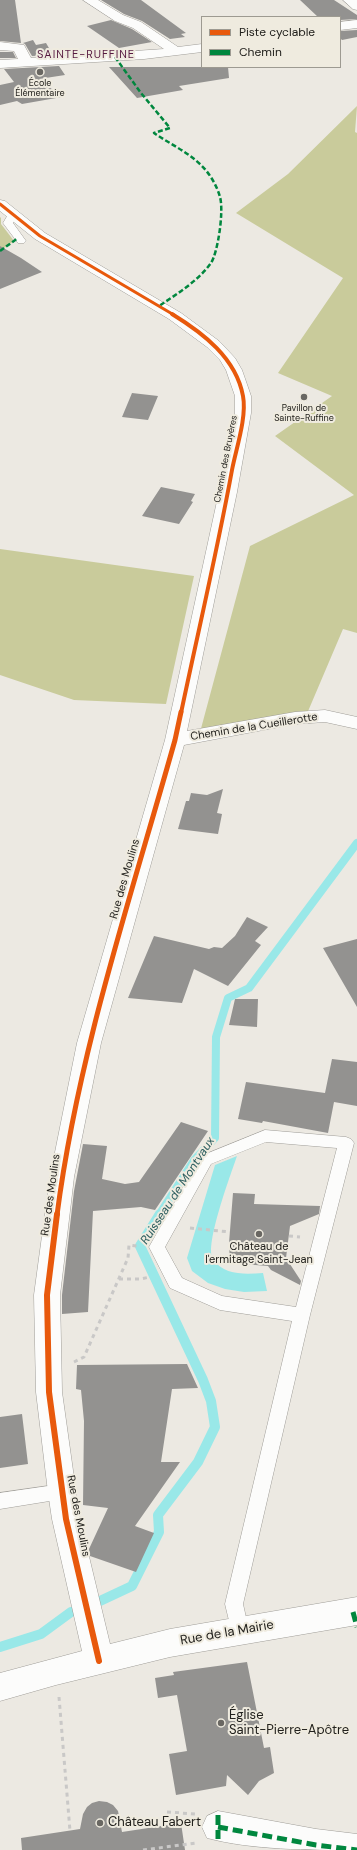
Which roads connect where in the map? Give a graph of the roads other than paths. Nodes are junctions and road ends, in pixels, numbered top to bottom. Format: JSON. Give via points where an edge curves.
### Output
{"nodes":[{"id":1,"x":89,"y":0,"type":"edge"},
{"id":2,"x":349,"y":0,"type":"edge"},
{"id":3,"x":357,"y":6,"type":"edge"},
{"id":4,"x":0,"y":46,"type":"edge"},
{"id":5,"x":201,"y":48,"type":"edge"},
{"id":6,"x":177,"y":52,"type":"junction"},
{"id":7,"x":26,"y":61,"type":"junction"},
{"id":8,"x":0,"y":64,"type":"edge"},
{"id":9,"x":0,"y":204,"type":"edge"},
{"id":10,"x":12,"y":215,"type":"junction"},
{"id":11,"x":21,"y":241,"type":"dead end"},
{"id":12,"x":357,"y":722,"type":"edge"},
{"id":13,"x":175,"y":740,"type":"junction"},
{"id":14,"x":302,"y":1315,"type":"junction"},
{"id":15,"x":62,"y":1492,"type":"junction"},
{"id":16,"x":0,"y":1501,"type":"edge"},
{"id":17,"x":356,"y":1617,"type":"edge"},
{"id":18,"x":240,"y":1630,"type":"junction"},
{"id":19,"x":99,"y":1661,"type":"junction"},
{"id":20,"x":0,"y":1687,"type":"edge"},
{"id":21,"x":218,"y":1827,"type":"dead end"},
{"id":22,"x":357,"y":1850,"type":"edge"}],
"edges":[{"from":1,"to":6,"type":"street","via":[[137,26]]},
{"from":2,"to":3,"type":"street"},
{"from":4,"to":7,"type":"street","via":[[19,48]]},
{"from":5,"to":6,"type":"street"},
{"from":6,"to":7,"type":"street"},
{"from":7,"to":8,"type":"street"},
{"from":9,"to":10,"type":"street","name":"Chemin des Bruyères"},
{"from":10,"to":11,"type":"lane","via":[[8,223]]},
{"from":10,"to":13,"type":"street","name":"Chemin des Bruyères","via":[[40,236],[175,316],[213,344],[227,358],[239,382],[243,396],[243,413]]},
{"from":12,"to":13,"type":"street","name":"Chemin de la Cueillerotte","via":[[325,716],[294,718]]},
{"from":13,"to":15,"type":"street","name":"Rue des Moulins","via":[[89,1043],[63,1169],[48,1295],[48,1392]]},
{"from":14,"to":14,"type":"lane","via":[[346,1143],[265,1136],[206,1160],[157,1248],[176,1282],[220,1303]]},
{"from":14,"to":18,"type":"lane","via":[[234,1604]]},
{"from":15,"to":16,"type":"lane"},
{"from":15,"to":19,"type":"street","name":"Rue des Moulins"},
{"from":17,"to":18,"type":"street","name":"Rue de la Mairie"},
{"from":18,"to":19,"type":"street","name":"Rue de la Mairie","via":[[170,1643]]},
{"from":19,"to":20,"type":"street","name":"Rue de la Mairie"},
{"from":21,"to":22,"type":"street"}]}
